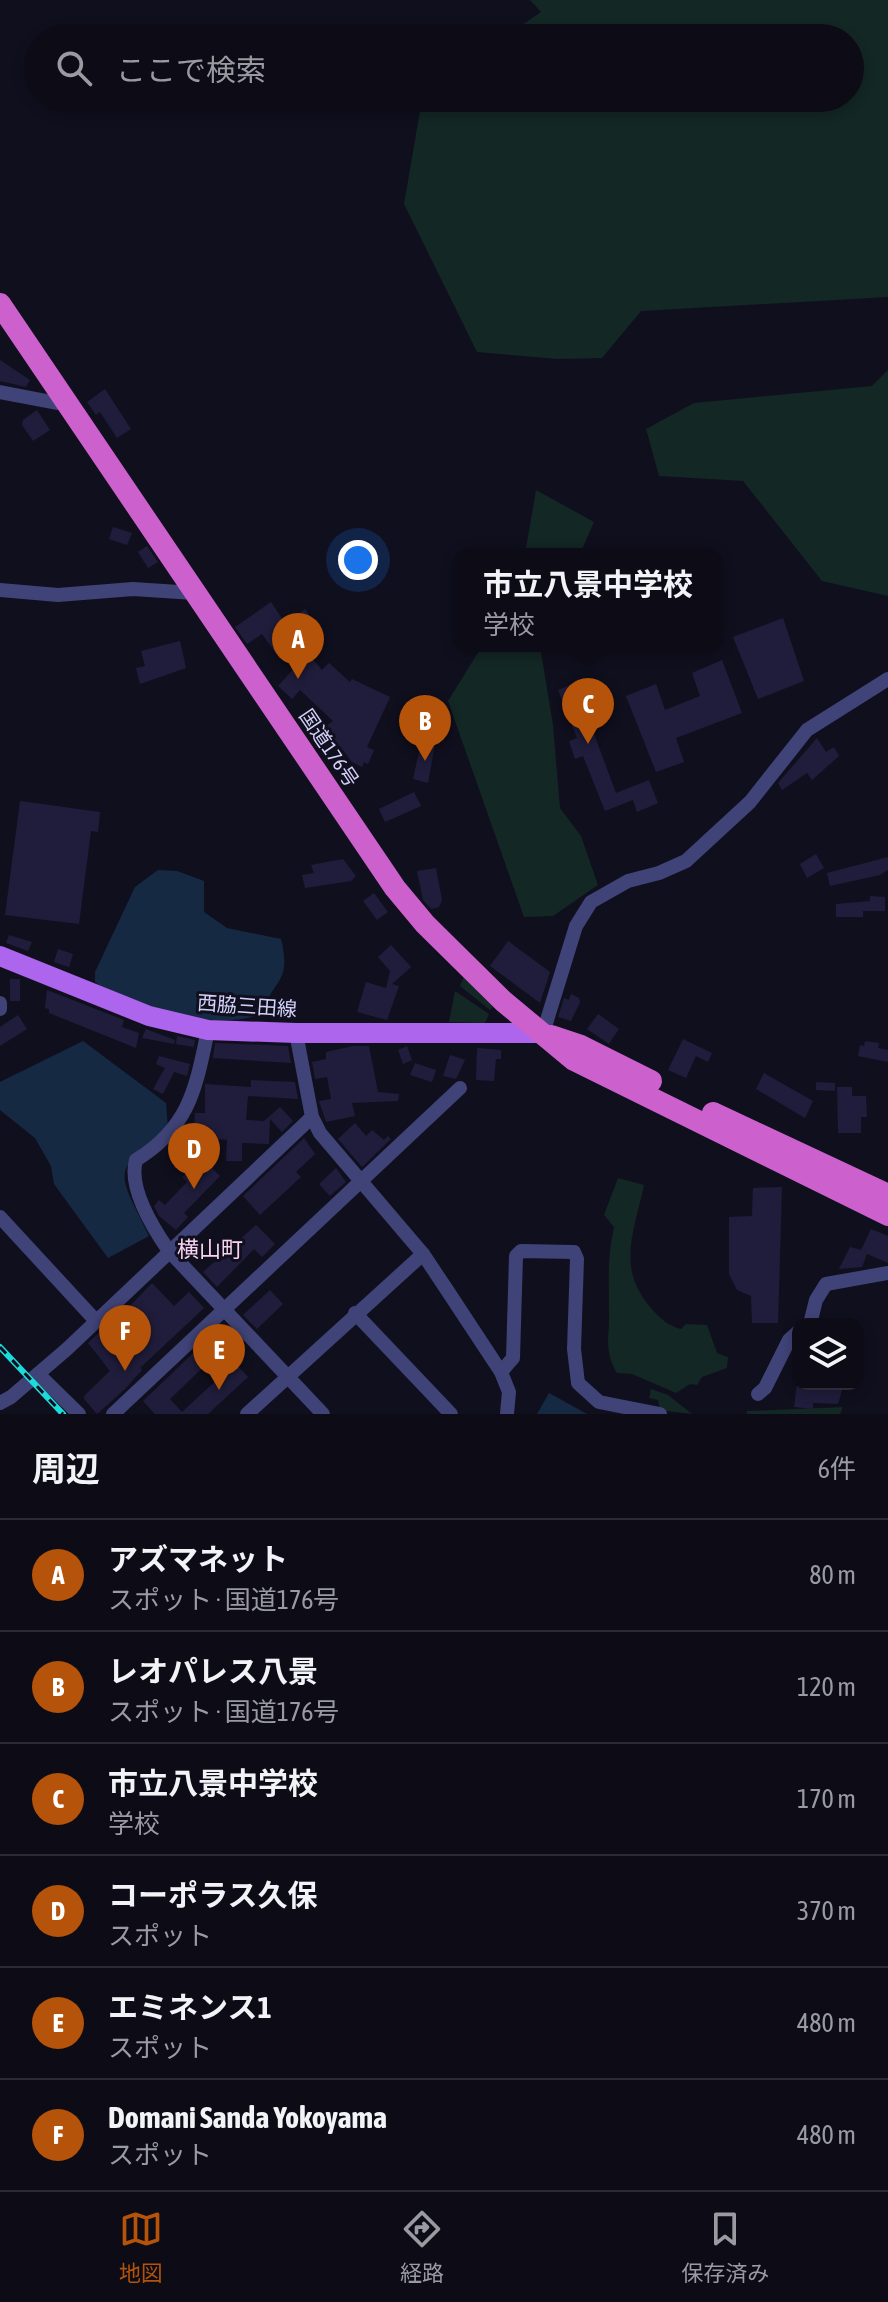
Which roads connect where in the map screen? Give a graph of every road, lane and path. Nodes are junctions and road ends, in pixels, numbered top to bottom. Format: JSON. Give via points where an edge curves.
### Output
{"nodes":[{"id":1,"x":0,"y":304,"type":"edge"},
{"id":2,"x":0,"y":392,"type":"edge"},
{"id":3,"x":65,"y":400,"type":"junction"},
{"id":4,"x":0,"y":590,"type":"edge"},
{"id":5,"x":194,"y":593,"type":"junction"},
{"id":6,"x":888,"y":679,"type":"edge"},
{"id":7,"x":0,"y":956,"type":"edge"},
{"id":8,"x":470,"y":969,"type":"junction"},
{"id":9,"x":208,"y":1030,"type":"junction"},
{"id":10,"x":296,"y":1033,"type":"junction"},
{"id":11,"x":543,"y":1033,"type":"junction"},
{"id":12,"x":501,"y":1034,"type":"junction"},
{"id":13,"x":574,"y":1060,"type":"junction"},
{"id":14,"x":460,"y":1088,"type":"dead end"},
{"id":15,"x":312,"y":1117,"type":"junction"},
{"id":16,"x":364,"y":1182,"type":"junction"},
{"id":17,"x":888,"y":1195,"type":"edge"},
{"id":18,"x":888,"y":1215,"type":"edge"},
{"id":19,"x":0,"y":1217,"type":"edge"},
{"id":20,"x":169,"y":1251,"type":"junction"},
{"id":21,"x":423,"y":1254,"type":"junction"},
{"id":22,"x":888,"y":1273,"type":"edge"},
{"id":23,"x":224,"y":1310,"type":"junction"},
{"id":24,"x":355,"y":1313,"type":"junction"},
{"id":25,"x":812,"y":1318,"type":"edge"},
{"id":26,"x":96,"y":1321,"type":"junction"},
{"id":27,"x":792,"y":1337,"type":"edge"},
{"id":28,"x":501,"y":1372,"type":"junction"},
{"id":29,"x":38,"y":1374,"type":"junction"},
{"id":30,"x":288,"y":1377,"type":"junction"},
{"id":31,"x":758,"y":1394,"type":"dead end"},
{"id":32,"x":0,"y":1403,"type":"edge"},
{"id":33,"x":79,"y":1414,"type":"edge"},
{"id":34,"x":113,"y":1414,"type":"edge"},
{"id":35,"x":247,"y":1414,"type":"edge"},
{"id":36,"x":323,"y":1414,"type":"edge"},
{"id":37,"x":451,"y":1414,"type":"edge"},
{"id":38,"x":507,"y":1414,"type":"edge"},
{"id":39,"x":660,"y":1414,"type":"edge"}],
"edges":[{"from":1,"to":3,"type":"highway","name":"国道176号"},
{"from":2,"to":3,"type":"street"},
{"from":3,"to":5,"type":"highway","name":"国道176号"},
{"from":4,"to":5,"type":"street","via":[[58,595],[133,589]]},
{"from":5,"to":8,"type":"highway","name":"国道176号","via":[[395,888]]},
{"from":6,"to":11,"type":"street","via":[[807,730],[750,802],[686,861],[628,881],[591,902],[576,926]]},
{"from":7,"to":9,"type":"main road","name":"西脇三田線","via":[[149,1016]]},
{"from":8,"to":11,"type":"highway","name":"国道176号"},
{"from":8,"to":12,"type":"main road","via":[[506,1013]]},
{"from":9,"to":10,"type":"main road","name":"西脇三田線"},
{"from":9,"to":20,"type":"street","via":[[188,1107],[154,1149],[136,1160],[133,1170],[155,1232]]},
{"from":10,"to":12,"type":"main road","name":"西脇三田線"},
{"from":10,"to":15,"type":"street"},
{"from":11,"to":12,"type":"main road","name":"西脇三田線"},
{"from":11,"to":13,"type":"highway","name":"国道176号"},
{"from":11,"to":17,"type":"highway","name":"国道176号","via":[[581,1046]]},
{"from":12,"to":13,"type":"main road","name":"西脇三田線"},
{"from":13,"to":18,"type":"highway","name":"国道176号"},
{"from":14,"to":16,"type":"street"},
{"from":15,"to":16,"type":"street"},
{"from":15,"to":20,"type":"street"},
{"from":16,"to":21,"type":"street"},
{"from":16,"to":23,"type":"street"},
{"from":19,"to":26,"type":"street"},
{"from":20,"to":23,"type":"street"},
{"from":20,"to":26,"type":"street"},
{"from":21,"to":24,"type":"street"},
{"from":21,"to":28,"type":"street"},
{"from":22,"to":25,"type":"street","via":[[826,1284]]},
{"from":23,"to":30,"type":"street"},
{"from":23,"to":34,"type":"street"},
{"from":24,"to":30,"type":"street"},
{"from":24,"to":37,"type":"street"},
{"from":26,"to":29,"type":"street"},
{"from":27,"to":31,"type":"street"},
{"from":28,"to":38,"type":"street","via":[[509,1392]]},
{"from":28,"to":39,"type":"street","via":[[513,1358],[516,1256],[521,1251],[574,1252],[578,1383],[599,1402]]},
{"from":29,"to":32,"type":"street"},
{"from":29,"to":33,"type":"street"},
{"from":30,"to":35,"type":"street"},
{"from":30,"to":36,"type":"street"}]}
